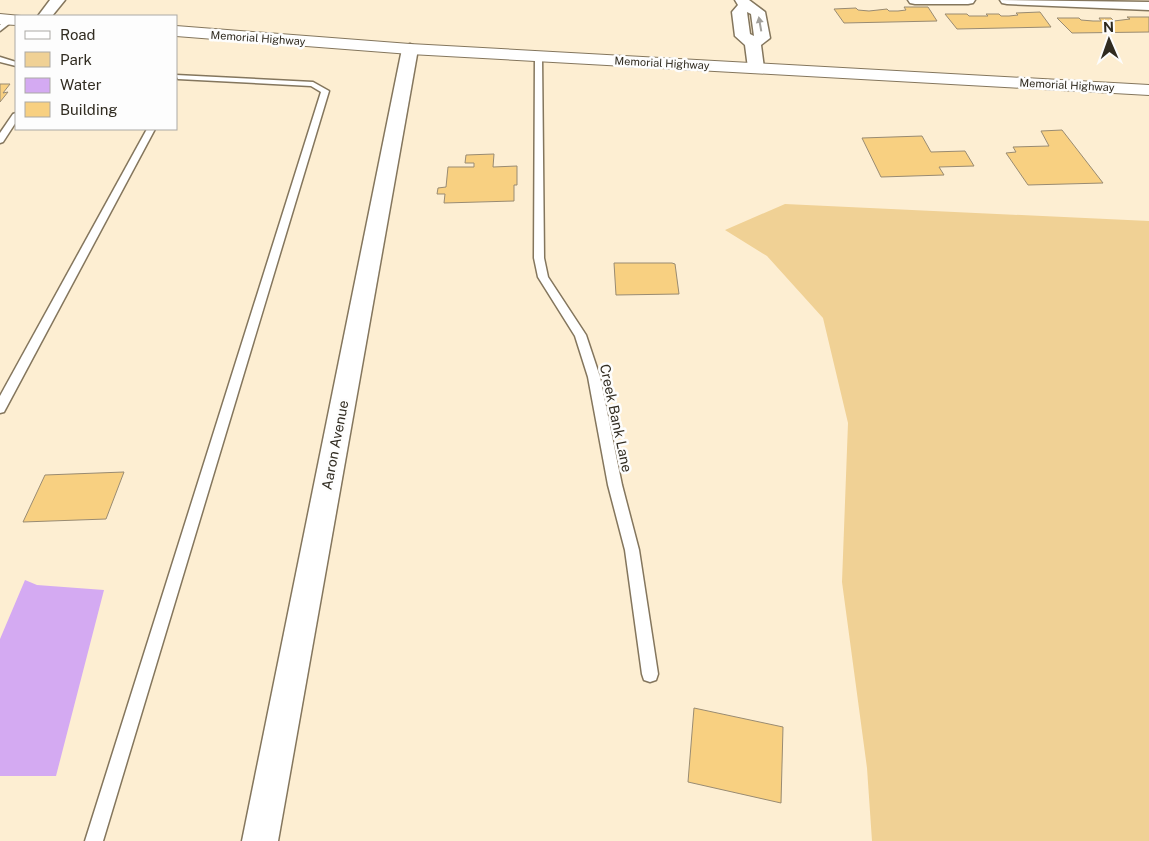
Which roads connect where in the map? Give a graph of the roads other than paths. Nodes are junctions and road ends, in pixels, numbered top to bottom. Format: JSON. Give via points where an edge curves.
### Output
{"nodes":[{"id":1,"x":58,"y":0,"type":"edge"},
{"id":2,"x":915,"y":0,"type":"edge"},
{"id":3,"x":968,"y":0,"type":"edge"},
{"id":4,"x":1007,"y":0,"type":"edge"},
{"id":5,"x":744,"y":3,"type":"edge"},
{"id":6,"x":1149,"y":6,"type":"edge"},
{"id":7,"x":46,"y":15,"type":"edge"},
{"id":8,"x":178,"y":32,"type":"edge"},
{"id":9,"x":410,"y":49,"type":"junction"},
{"id":10,"x":538,"y":56,"type":"junction"},
{"id":11,"x":0,"y":60,"type":"edge"},
{"id":12,"x":15,"y":64,"type":"edge"},
{"id":13,"x":756,"y":68,"type":"junction"},
{"id":14,"x":178,"y":78,"type":"edge"},
{"id":15,"x":1149,"y":90,"type":"edge"},
{"id":16,"x":15,"y":118,"type":"edge"},
{"id":17,"x":151,"y":130,"type":"edge"},
{"id":18,"x":0,"y":140,"type":"edge"},
{"id":19,"x":0,"y":408,"type":"edge"},
{"id":20,"x":650,"y":674,"type":"dead end"},
{"id":21,"x":94,"y":841,"type":"edge"},
{"id":22,"x":260,"y":841,"type":"edge"}],
"edges":[{"from":1,"to":7,"type":"street"},
{"from":2,"to":3,"type":"street"},
{"from":4,"to":6,"type":"street"},
{"from":5,"to":13,"type":"street","via":[[739,12],[743,36],[753,43]]},
{"from":8,"to":9,"type":"street","name":"Memorial Highway"},
{"from":9,"to":10,"type":"street","name":"Memorial Highway"},
{"from":9,"to":22,"type":"street","name":"Aaron Avenue"},
{"from":10,"to":13,"type":"street","name":"Memorial Highway"},
{"from":10,"to":20,"type":"lane","name":"Creek Bank Lane","via":[[539,258],[543,277],[580,335],[594,377],[614,485],[632,550]]},
{"from":11,"to":12,"type":"lane"},
{"from":13,"to":15,"type":"street","name":"Memorial Highway"},
{"from":14,"to":21,"type":"lane","via":[[314,84],[325,91]]},
{"from":16,"to":18,"type":"lane"},
{"from":17,"to":19,"type":"lane"}]}
